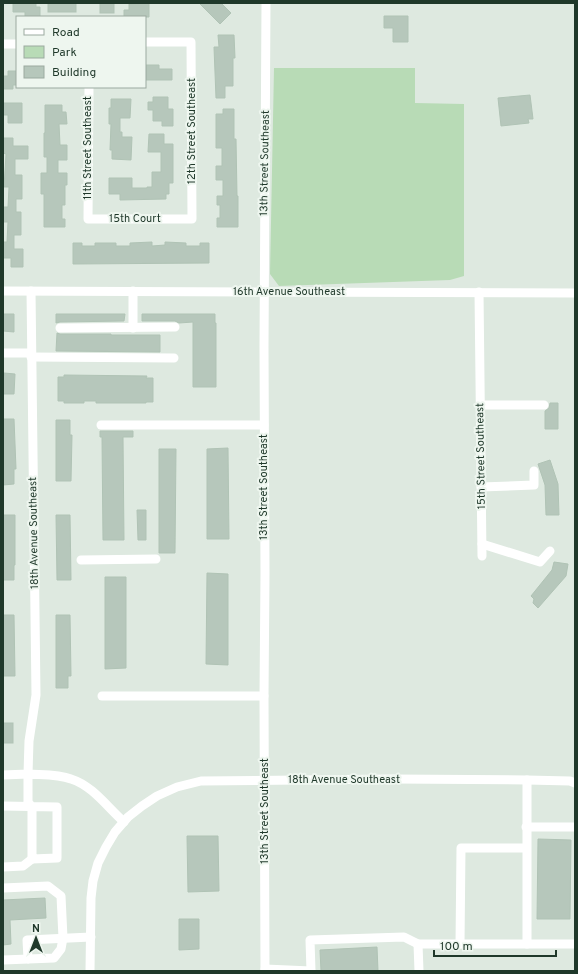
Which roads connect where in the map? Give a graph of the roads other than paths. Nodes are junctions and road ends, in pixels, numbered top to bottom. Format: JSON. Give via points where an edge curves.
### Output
{"nodes":[{"id":1,"x":266,"y":3,"type":"edge"},
{"id":2,"x":146,"y":42,"type":"edge"},
{"id":3,"x":3,"y":44,"type":"edge"},
{"id":4,"x":16,"y":44,"type":"edge"},
{"id":5,"x":88,"y":88,"type":"edge"},
{"id":6,"x":88,"y":210,"type":"joint"},
{"id":7,"x":192,"y":219,"type":"joint"},
{"id":8,"x":3,"y":291,"type":"edge"},
{"id":9,"x":31,"y":291,"type":"junction"},
{"id":10,"x":133,"y":291,"type":"junction"},
{"id":11,"x":264,"y":292,"type":"junction"},
{"id":12,"x":479,"y":292,"type":"junction"},
{"id":13,"x":575,"y":293,"type":"edge"},
{"id":14,"x":60,"y":328,"type":"dead end"},
{"id":15,"x":133,"y":328,"type":"junction"},
{"id":16,"x":175,"y":328,"type":"dead end"},
{"id":17,"x":3,"y":353,"type":"edge"},
{"id":18,"x":31,"y":355,"type":"junction"},
{"id":19,"x":174,"y":358,"type":"dead end"},
{"id":20,"x":480,"y":405,"type":"junction"},
{"id":21,"x":544,"y":405,"type":"dead end"},
{"id":22,"x":264,"y":425,"type":"junction"},
{"id":23,"x":101,"y":426,"type":"dead end"},
{"id":24,"x":534,"y":471,"type":"dead end"},
{"id":25,"x":481,"y":487,"type":"junction"},
{"id":26,"x":482,"y":544,"type":"junction"},
{"id":27,"x":550,"y":551,"type":"dead end"},
{"id":28,"x":482,"y":556,"type":"dead end"},
{"id":29,"x":81,"y":560,"type":"dead end"},
{"id":30,"x":156,"y":560,"type":"dead end"},
{"id":31,"x":102,"y":696,"type":"dead end"},
{"id":32,"x":264,"y":696,"type":"junction"},
{"id":33,"x":28,"y":774,"type":"junction"},
{"id":34,"x":3,"y":775,"type":"edge"},
{"id":35,"x":265,"y":780,"type":"junction"},
{"id":36,"x":527,"y":780,"type":"junction"},
{"id":37,"x":575,"y":783,"type":"edge"},
{"id":38,"x":3,"y":806,"type":"edge"},
{"id":39,"x":32,"y":807,"type":"junction"},
{"id":40,"x":124,"y":822,"type":"junction"},
{"id":41,"x":575,"y":827,"type":"edge"},
{"id":42,"x":526,"y":828,"type":"junction"},
{"id":43,"x":526,"y":848,"type":"junction"},
{"id":44,"x":32,"y":859,"type":"junction"},
{"id":45,"x":3,"y":867,"type":"edge"},
{"id":46,"x":3,"y":888,"type":"edge"},
{"id":47,"x":91,"y":937,"type":"junction"},
{"id":48,"x":63,"y":938,"type":"junction"},
{"id":49,"x":418,"y":944,"type":"junction"},
{"id":50,"x":460,"y":944,"type":"junction"},
{"id":51,"x":527,"y":944,"type":"junction"},
{"id":52,"x":575,"y":944,"type":"edge"},
{"id":53,"x":28,"y":959,"type":"junction"},
{"id":54,"x":3,"y":960,"type":"edge"},
{"id":55,"x":265,"y":970,"type":"edge"},
{"id":56,"x":90,"y":971,"type":"edge"},
{"id":57,"x":311,"y":971,"type":"edge"},
{"id":58,"x":418,"y":971,"type":"edge"}],
"edges":[{"from":1,"to":11,"type":"street","name":"13th Street Southeast"},
{"from":2,"to":7,"type":"street","name":"12th Street Southeast","via":[[191,42]]},
{"from":3,"to":4,"type":"street"},
{"from":5,"to":6,"type":"street","name":"11th Street Southeast"},
{"from":6,"to":7,"type":"street","name":"15th Court","via":[[88,219]]},
{"from":8,"to":9,"type":"street","name":"16th Avenue Southeast"},
{"from":9,"to":10,"type":"street","name":"16th Avenue Southeast"},
{"from":9,"to":18,"type":"street","name":"18th Avenue Southeast"},
{"from":10,"to":11,"type":"street","name":"16th Avenue Southeast"},
{"from":10,"to":15,"type":"street"},
{"from":11,"to":12,"type":"street","name":"16th Avenue Southeast"},
{"from":11,"to":22,"type":"street","name":"13th Street Southeast"},
{"from":12,"to":13,"type":"street","name":"16th Avenue Southeast"},
{"from":12,"to":20,"type":"street","name":"15th Street Southeast"},
{"from":14,"to":15,"type":"street"},
{"from":15,"to":16,"type":"street"},
{"from":17,"to":18,"type":"street"},
{"from":18,"to":19,"type":"street"},
{"from":18,"to":33,"type":"street","name":"18th Avenue Southeast","via":[[36,695],[29,741]]},
{"from":20,"to":21,"type":"street"},
{"from":20,"to":25,"type":"street","name":"15th Street Southeast"},
{"from":22,"to":23,"type":"street"},
{"from":22,"to":32,"type":"street","name":"13th Street Southeast"},
{"from":24,"to":25,"type":"street","via":[[534,485]]},
{"from":25,"to":26,"type":"street","name":"15th Street Southeast"},
{"from":26,"to":27,"type":"street","via":[[540,562]]},
{"from":26,"to":28,"type":"street","name":"15th Street Southeast"},
{"from":29,"to":30,"type":"street"},
{"from":31,"to":32,"type":"street"},
{"from":32,"to":35,"type":"street","name":"13th Street Southeast"},
{"from":33,"to":34,"type":"street"},
{"from":33,"to":39,"type":"street","name":"18th Avenue Southeast","via":[[28,802]]},
{"from":33,"to":40,"type":"street","via":[[56,775],[78,782],[94,793]]},
{"from":35,"to":36,"type":"street","name":"18th Avenue Southeast"},
{"from":35,"to":40,"type":"street","name":"18th Avenue Southeast","via":[[201,781],[177,787],[157,796]]},
{"from":35,"to":55,"type":"street","name":"13th Street Southeast"},
{"from":36,"to":37,"type":"street","name":"18th Avenue Southeast"},
{"from":36,"to":42,"type":"street"},
{"from":38,"to":39,"type":"street"},
{"from":39,"to":44,"type":"street","name":"18th Avenue Southeast"},
{"from":39,"to":44,"type":"street","via":[[57,807],[57,858]]},
{"from":40,"to":47,"type":"street","name":"18th Avenue Southeast","via":[[98,863],[91,898]]},
{"from":41,"to":42,"type":"street"},
{"from":42,"to":43,"type":"street"},
{"from":43,"to":50,"type":"street","via":[[461,848]]},
{"from":43,"to":51,"type":"street"},
{"from":44,"to":45,"type":"street","via":[[23,866]]},
{"from":46,"to":48,"type":"street","via":[[48,886],[61,896]]},
{"from":47,"to":48,"type":"street"},
{"from":47,"to":56,"type":"street","name":"18th Avenue Southeast"},
{"from":48,"to":53,"type":"street","via":[[61,949],[54,958]]},
{"from":48,"to":53,"type":"street","via":[[27,940]]},
{"from":49,"to":50,"type":"street"},
{"from":49,"to":57,"type":"street","via":[[404,937],[310,940]]},
{"from":49,"to":58,"type":"street"},
{"from":50,"to":51,"type":"street"},
{"from":51,"to":52,"type":"street"},
{"from":53,"to":54,"type":"street"},
{"from":55,"to":57,"type":"street"}]}
